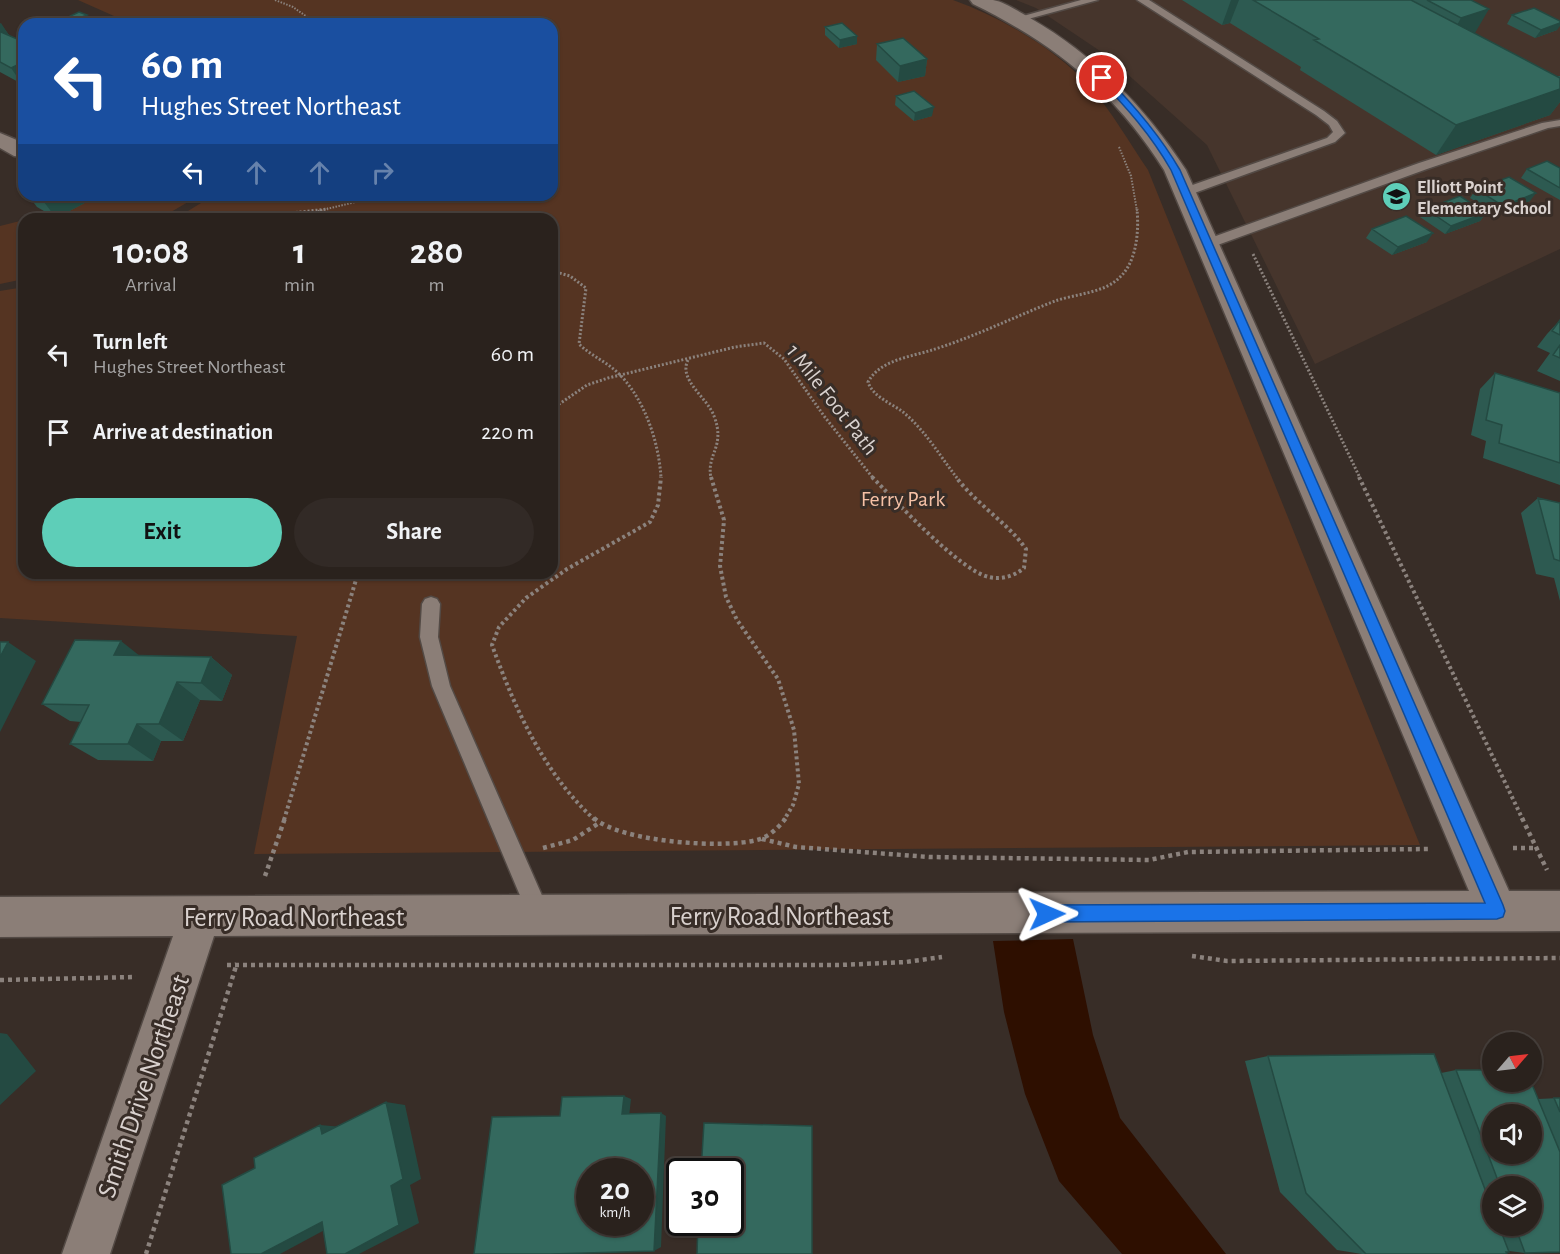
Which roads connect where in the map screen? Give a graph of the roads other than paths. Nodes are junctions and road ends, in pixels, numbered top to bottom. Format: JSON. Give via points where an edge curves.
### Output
{"nodes":[{"id":1,"x":979,"y":0,"type":"edge"},
{"id":2,"x":1094,"y":0,"type":"edge"},
{"id":3,"x":1142,"y":0,"type":"edge"},
{"id":4,"x":1017,"y":19,"type":"junction"},
{"id":5,"x":1560,"y":123,"type":"edge"},
{"id":6,"x":0,"y":139,"type":"edge"},
{"id":7,"x":18,"y":149,"type":"edge"},
{"id":8,"x":1185,"y":192,"type":"junction"},
{"id":9,"x":1207,"y":244,"type":"junction"},
{"id":10,"x":431,"y":604,"type":"dead end"},
{"id":11,"x":1497,"y":911,"type":"junction"},
{"id":12,"x":1560,"y":911,"type":"edge"},
{"id":13,"x":540,"y":916,"type":"junction"},
{"id":14,"x":0,"y":917,"type":"edge"},
{"id":15,"x":200,"y":917,"type":"junction"},
{"id":16,"x":86,"y":1254,"type":"edge"}],
"edges":[{"from":1,"to":4,"type":"street"},
{"from":2,"to":4,"type":"lane"},
{"from":3,"to":8,"type":"lane","via":[[1320,113],[1334,123],[1339,134]]},
{"from":4,"to":8,"type":"street","via":[[1061,45],[1113,88],[1161,145]]},
{"from":5,"to":9,"type":"lane","via":[[1423,166]]},
{"from":6,"to":7,"type":"street"},
{"from":8,"to":9,"type":"street"},
{"from":9,"to":11,"type":"street"},
{"from":10,"to":13,"type":"lane","via":[[429,637],[441,686]]},
{"from":11,"to":12,"type":"street","name":"Ferry Road Northeast"},
{"from":11,"to":13,"type":"street","name":"Ferry Road Northeast"},
{"from":13,"to":15,"type":"street","name":"Ferry Road Northeast"},
{"from":14,"to":15,"type":"street","name":"Ferry Road Northeast"},
{"from":15,"to":16,"type":"street","name":"Smith Drive Northeast"}]}
